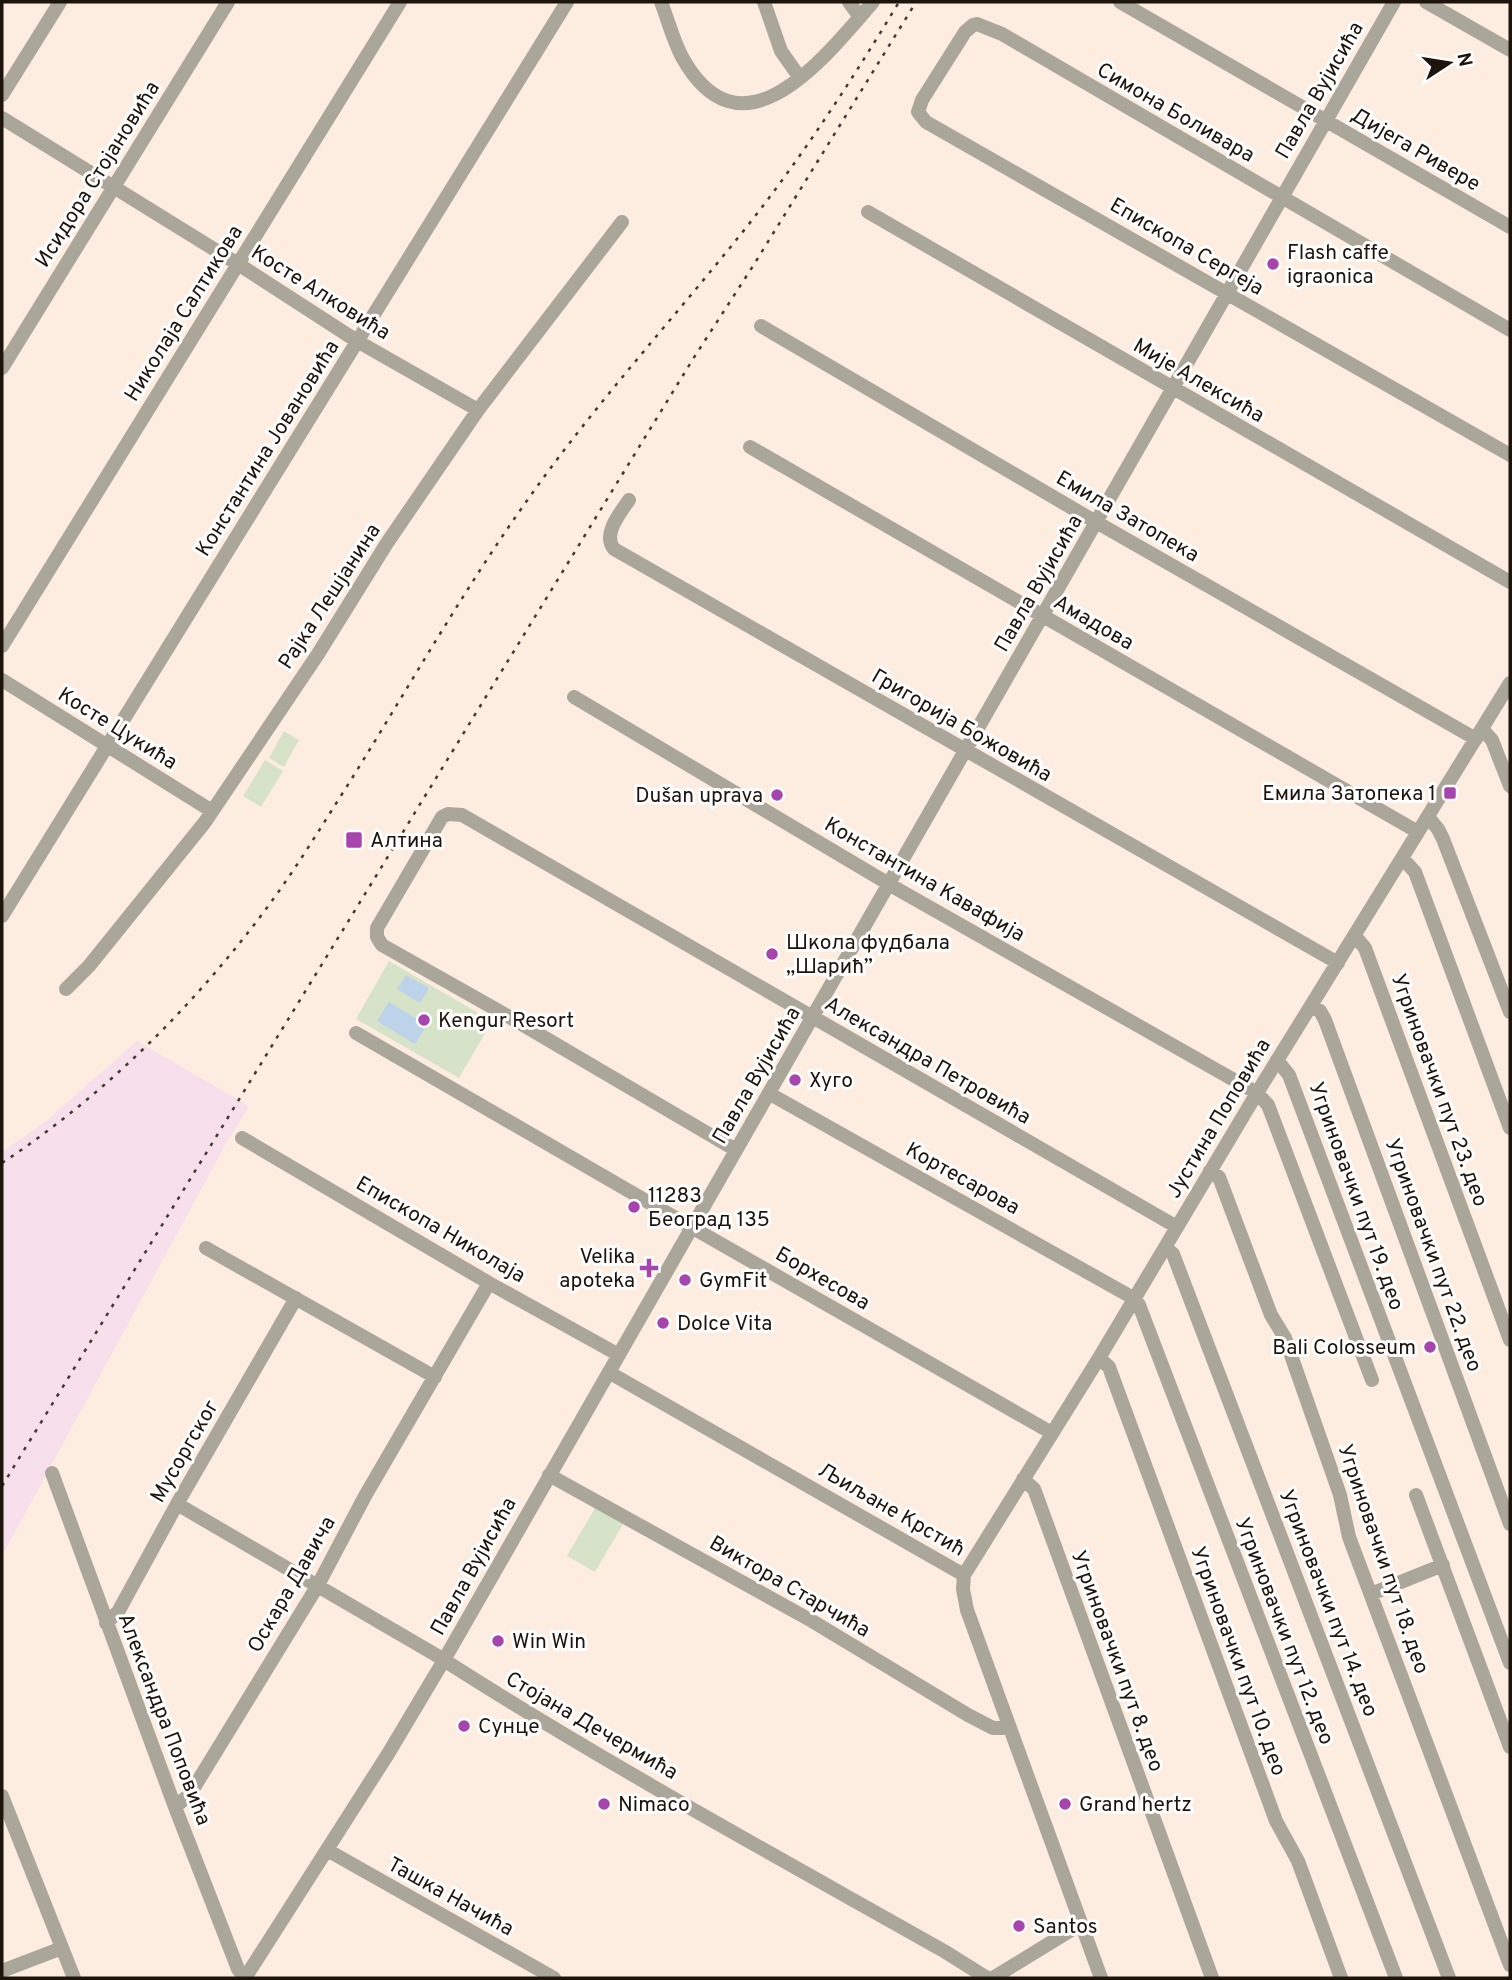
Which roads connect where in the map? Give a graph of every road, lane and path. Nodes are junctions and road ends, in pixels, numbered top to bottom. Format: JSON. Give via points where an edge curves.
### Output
{"nodes":[{"id":1,"x":60,"y":2,"type":"edge"},
{"id":2,"x":228,"y":2,"type":"edge"},
{"id":3,"x":400,"y":2,"type":"edge"},
{"id":4,"x":567,"y":2,"type":"edge"},
{"id":5,"x":661,"y":2,"type":"edge"},
{"id":6,"x":764,"y":2,"type":"edge"},
{"id":7,"x":849,"y":2,"type":"edge"},
{"id":8,"x":873,"y":2,"type":"edge"},
{"id":9,"x":1120,"y":2,"type":"edge"},
{"id":10,"x":1394,"y":2,"type":"edge"},
{"id":11,"x":1426,"y":2,"type":"edge"},
{"id":12,"x":860,"y":17,"type":"junction"},
{"id":13,"x":1510,"y":50,"type":"edge"},
{"id":14,"x":800,"y":78,"type":"junction"},
{"id":15,"x":2,"y":95,"type":"edge"},
{"id":16,"x":918,"y":111,"type":"joint"},
{"id":17,"x":2,"y":118,"type":"edge"},
{"id":18,"x":1325,"y":121,"type":"junction"},
{"id":19,"x":114,"y":187,"type":"junction"},
{"id":20,"x":1281,"y":198,"type":"junction"},
{"id":21,"x":868,"y":212,"type":"dead end"},
{"id":22,"x":622,"y":222,"type":"dead end"},
{"id":23,"x":1510,"y":227,"type":"edge"},
{"id":24,"x":238,"y":264,"type":"junction"},
{"id":25,"x":1227,"y":293,"type":"junction"},
{"id":26,"x":761,"y":326,"type":"dead end"},
{"id":27,"x":1510,"y":330,"type":"edge"},
{"id":28,"x":357,"y":341,"type":"junction"},
{"id":29,"x":2,"y":369,"type":"edge"},
{"id":30,"x":1172,"y":388,"type":"junction"},
{"id":31,"x":478,"y":410,"type":"junction"},
{"id":32,"x":750,"y":447,"type":"dead end"},
{"id":33,"x":1510,"y":455,"type":"edge"},
{"id":34,"x":629,"y":500,"type":"dead end"},
{"id":35,"x":1096,"y":522,"type":"junction"},
{"id":36,"x":1510,"y":582,"type":"edge"},
{"id":37,"x":1042,"y":617,"type":"junction"},
{"id":38,"x":2,"y":646,"type":"edge"},
{"id":39,"x":2,"y":680,"type":"edge"},
{"id":40,"x":1510,"y":683,"type":"edge"},
{"id":41,"x":574,"y":697,"type":"dead end"},
{"id":42,"x":1479,"y":734,"type":"junction"},
{"id":43,"x":108,"y":746,"type":"junction"},
{"id":44,"x":966,"y":752,"type":"junction"},
{"id":45,"x":1510,"y":786,"type":"edge"},
{"id":46,"x":212,"y":811,"type":"junction"},
{"id":47,"x":1428,"y":817,"type":"junction"},
{"id":48,"x":1418,"y":832,"type":"junction"},
{"id":49,"x":1403,"y":859,"type":"junction"},
{"id":50,"x":889,"y":884,"type":"junction"},
{"id":51,"x":2,"y":916,"type":"edge"},
{"id":52,"x":1356,"y":936,"type":"junction"},
{"id":53,"x":1338,"y":963,"type":"junction"},
{"id":54,"x":66,"y":989,"type":"dead end"},
{"id":55,"x":1312,"y":1006,"type":"junction"},
{"id":56,"x":1510,"y":1012,"type":"edge"},
{"id":57,"x":813,"y":1018,"type":"junction"},
{"id":58,"x":356,"y":1033,"type":"dead end"},
{"id":59,"x":1277,"y":1060,"type":"junction"},
{"id":60,"x":1257,"y":1093,"type":"junction"},
{"id":61,"x":770,"y":1094,"type":"junction"},
{"id":62,"x":1510,"y":1128,"type":"edge"},
{"id":63,"x":242,"y":1138,"type":"dead end"},
{"id":64,"x":736,"y":1150,"type":"junction"},
{"id":65,"x":1210,"y":1171,"type":"junction"},
{"id":66,"x":1177,"y":1227,"type":"junction"},
{"id":67,"x":693,"y":1228,"type":"junction"},
{"id":68,"x":1165,"y":1247,"type":"junction"},
{"id":69,"x":206,"y":1248,"type":"dead end"},
{"id":70,"x":489,"y":1283,"type":"junction"},
{"id":71,"x":296,"y":1298,"type":"junction"},
{"id":72,"x":1135,"y":1300,"type":"junction"},
{"id":73,"x":1510,"y":1340,"type":"edge"},
{"id":74,"x":619,"y":1355,"type":"junction"},
{"id":75,"x":1099,"y":1358,"type":"junction"},
{"id":76,"x":610,"y":1373,"type":"junction"},
{"id":77,"x":435,"y":1377,"type":"junction"},
{"id":78,"x":1372,"y":1380,"type":"dead end"},
{"id":79,"x":1052,"y":1433,"type":"junction"},
{"id":80,"x":52,"y":1473,"type":"dead end"},
{"id":81,"x":549,"y":1475,"type":"junction"},
{"id":82,"x":1023,"y":1479,"type":"junction"},
{"id":83,"x":1416,"y":1495,"type":"dead end"},
{"id":84,"x":177,"y":1504,"type":"junction"},
{"id":85,"x":1510,"y":1524,"type":"edge"},
{"id":86,"x":1443,"y":1565,"type":"junction"},
{"id":87,"x":964,"y":1575,"type":"junction"},
{"id":88,"x":318,"y":1585,"type":"junction"},
{"id":89,"x":1371,"y":1594,"type":"junction"},
{"id":90,"x":106,"y":1623,"type":"junction"},
{"id":91,"x":444,"y":1660,"type":"junction"},
{"id":92,"x":1510,"y":1663,"type":"edge"},
{"id":93,"x":1010,"y":1728,"type":"junction"},
{"id":94,"x":1510,"y":1747,"type":"edge"},
{"id":95,"x":2,"y":1796,"type":"edge"},
{"id":96,"x":175,"y":1807,"type":"junction"},
{"id":97,"x":327,"y":1850,"type":"junction"},
{"id":98,"x":1081,"y":1924,"type":"junction"},
{"id":99,"x":62,"y":1948,"type":"junction"},
{"id":100,"x":1510,"y":1965,"type":"edge"},
{"id":101,"x":2,"y":1970,"type":"edge"},
{"id":102,"x":74,"y":1978,"type":"edge"},
{"id":103,"x":245,"y":1978,"type":"edge"},
{"id":104,"x":554,"y":1978,"type":"edge"},
{"id":105,"x":987,"y":1978,"type":"edge"},
{"id":106,"x":993,"y":1978,"type":"edge"},
{"id":107,"x":1101,"y":1978,"type":"edge"},
{"id":108,"x":1212,"y":1978,"type":"edge"},
{"id":109,"x":1341,"y":1978,"type":"edge"},
{"id":110,"x":1396,"y":1978,"type":"edge"},
{"id":111,"x":1449,"y":1978,"type":"edge"}],
"edges":[{"from":1,"to":15,"type":"street"},
{"from":2,"to":19,"type":"street","name":"Исидора Стојановића"},
{"from":3,"to":24,"type":"street","name":"Николаја Салтикова"},
{"from":4,"to":28,"type":"street","name":"Константина Јовановића"},
{"from":5,"to":14,"type":"street","via":[[682,58],[723,101],[761,100]]},
{"from":6,"to":14,"type":"street","via":[[781,51]]},
{"from":7,"to":12,"type":"street"},
{"from":8,"to":12,"type":"street"},
{"from":9,"to":18,"type":"street","name":"Дијега Ривере"},
{"from":10,"to":18,"type":"street","name":"Павла Вујисића"},
{"from":11,"to":13,"type":"street"},
{"from":12,"to":14,"type":"street"},
{"from":16,"to":20,"type":"street","name":"Симона Боливара","via":[[969,27],[977,24],[1002,34]]},
{"from":16,"to":25,"type":"street","name":"Епископа Сергеја","via":[[926,122]]},
{"from":17,"to":19,"type":"street","name":"Косте Алковића"},
{"from":18,"to":20,"type":"street","name":"Павла Вујисића"},
{"from":18,"to":23,"type":"street","name":"Дијега Ривере"},
{"from":19,"to":24,"type":"street","name":"Косте Алковића"},
{"from":19,"to":29,"type":"street","name":"Исидора Стојановића"},
{"from":20,"to":25,"type":"street","name":"Павла Вујисића"},
{"from":20,"to":27,"type":"street","name":"Симона Боливара"},
{"from":21,"to":30,"type":"street","name":"Мије Алексића"},
{"from":22,"to":31,"type":"street","name":"Рајка Лешјанина"},
{"from":24,"to":28,"type":"street","name":"Косте Алковића"},
{"from":24,"to":38,"type":"street","name":"Николаја Салтикова"},
{"from":25,"to":30,"type":"street","name":"Павла Вујисића"},
{"from":25,"to":33,"type":"street","name":"Епископа Сергеја"},
{"from":26,"to":35,"type":"street","name":"Емила Затопека"},
{"from":28,"to":31,"type":"street","name":"Косте Алковића"},
{"from":28,"to":43,"type":"street","name":"Константина Јовановића"},
{"from":30,"to":35,"type":"street","name":"Павла Вујисића"},
{"from":30,"to":36,"type":"street","name":"Мије Алексића"},
{"from":31,"to":46,"type":"street","name":"Рајка Лешјанина"},
{"from":32,"to":37,"type":"street","name":"Амадова"},
{"from":34,"to":44,"type":"street","name":"Григорија Божовића","via":[[609,535],[611,547]]},
{"from":35,"to":37,"type":"street","name":"Павла Вујисића"},
{"from":35,"to":42,"type":"street","name":"Емила Затопека"},
{"from":37,"to":44,"type":"street","name":"Павла Вујисића"},
{"from":37,"to":48,"type":"street","name":"Амадова"},
{"from":39,"to":43,"type":"street","name":"Косте Цукића"},
{"from":40,"to":42,"type":"street","name":"Јустина Поповића"},
{"from":41,"to":50,"type":"street","name":"Константина Кавафија"},
{"from":42,"to":45,"type":"street","via":[[1492,740]]},
{"from":42,"to":47,"type":"street","name":"Јустина Поповића"},
{"from":43,"to":46,"type":"street","name":"Косте Цукића"},
{"from":43,"to":51,"type":"street","name":"Константина Јовановића"},
{"from":44,"to":50,"type":"street","name":"Павла Вујисића"},
{"from":44,"to":53,"type":"street","name":"Григорија Божовића"},
{"from":46,"to":54,"type":"street","name":"Рајка Лешјанина"},
{"from":47,"to":48,"type":"street","name":"Јустина Поповића"},
{"from":47,"to":56,"type":"street","via":[[1443,839]]},
{"from":48,"to":49,"type":"street","name":"Јустина Поповића"},
{"from":49,"to":52,"type":"street","name":"Јустина Поповића"},
{"from":49,"to":62,"type":"street","via":[[1415,872]]},
{"from":50,"to":57,"type":"street","name":"Павла Вујисића"},
{"from":50,"to":60,"type":"street","name":"Константина Кавафија"},
{"from":52,"to":53,"type":"street","name":"Јустина Поповића"},
{"from":52,"to":73,"type":"street","name":"Угриновачки пут 23. део","via":[[1365,948]]},
{"from":53,"to":55,"type":"street","name":"Јустина Поповића"},
{"from":55,"to":59,"type":"street","name":"Јустина Поповића"},
{"from":55,"to":85,"type":"street","name":"Угриновачки пут 22. део","via":[[1322,1014],[1333,1041]]},
{"from":57,"to":61,"type":"street","name":"Павла Вујисића"},
{"from":57,"to":64,"type":"street","name":"Александра Петровића","via":[[454,813],[442,817],[377,928],[382,945],[393,953]]},
{"from":57,"to":66,"type":"street","name":"Александра Петровића"},
{"from":58,"to":67,"type":"street","name":"Борхесова"},
{"from":59,"to":60,"type":"street","name":"Јустина Поповића"},
{"from":59,"to":92,"type":"street","name":"Угриновачки пут 19. део","via":[[1289,1075]]},
{"from":60,"to":65,"type":"street","name":"Јустина Поповића"},
{"from":60,"to":78,"type":"street","via":[[1268,1105]]},
{"from":61,"to":64,"type":"street","name":"Павла Вујисића"},
{"from":61,"to":72,"type":"street","name":"Кортесарова"},
{"from":63,"to":70,"type":"street","name":"Епископа Николаја"},
{"from":64,"to":67,"type":"street","name":"Павла Вујисића"},
{"from":65,"to":66,"type":"street","name":"Јустина Поповића"},
{"from":65,"to":89,"type":"street","name":"Угриновачки пут 18. део","via":[[1219,1177],[1271,1315],[1285,1338]]},
{"from":66,"to":68,"type":"street","name":"Јустина Поповића"},
{"from":67,"to":74,"type":"street","name":"Павла Вујисића"},
{"from":67,"to":79,"type":"street","name":"Борхесова"},
{"from":68,"to":72,"type":"street","name":"Јустина Поповића"},
{"from":68,"to":111,"type":"street","name":"Угриновачки пут 14. део","via":[[1173,1254],[1220,1374]]},
{"from":69,"to":71,"type":"street"},
{"from":70,"to":74,"type":"street","name":"Епископа Николаја"},
{"from":70,"to":77,"type":"street","name":"Оскара Давича"},
{"from":71,"to":77,"type":"street"},
{"from":71,"to":84,"type":"street","name":"Мусоргског"},
{"from":72,"to":75,"type":"street","name":"Јустина Поповића"},
{"from":72,"to":110,"type":"street","name":"Угриновачки пут 12. део"},
{"from":74,"to":76,"type":"street","name":"Павла Вујисића"},
{"from":75,"to":79,"type":"street","name":"Јустина Поповића"},
{"from":75,"to":109,"type":"street","name":"Угриновачки пут 10. део","via":[[1109,1367],[1276,1821],[1298,1861]]},
{"from":76,"to":81,"type":"street","name":"Павла Вујисића"},
{"from":76,"to":87,"type":"street","name":"Љиљане Крстић"},
{"from":77,"to":88,"type":"street","name":"Оскара Давича"},
{"from":79,"to":82,"type":"street","name":"Јустина Поповића"},
{"from":80,"to":90,"type":"street","name":"Александра Поповића"},
{"from":81,"to":91,"type":"street","name":"Павла Вујисића"},
{"from":81,"to":93,"type":"street","name":"Виктора Старчића","via":[[813,1621],[968,1715],[993,1728]]},
{"from":82,"to":87,"type":"street","name":"Јустина Поповића"},
{"from":82,"to":108,"type":"street","name":"Угриновачки пут 8. део","via":[[1034,1489]]},
{"from":83,"to":86,"type":"street"},
{"from":84,"to":88,"type":"street","name":"Стојана Дечермића"},
{"from":84,"to":90,"type":"street","name":"Мусоргског","via":[[118,1612]]},
{"from":86,"to":89,"type":"street"},
{"from":86,"to":94,"type":"street"},
{"from":87,"to":93,"type":"street","name":"Љиљане Крстић","via":[[967,1610]]},
{"from":88,"to":91,"type":"street","name":"Стојана Дечермића"},
{"from":88,"to":96,"type":"street","name":"Оскара Давича","via":[[190,1794]]},
{"from":89,"to":100,"type":"street","name":"Угриновачки пут 18. део"},
{"from":90,"to":96,"type":"street","name":"Александра Поповића"},
{"from":91,"to":97,"type":"street","name":"Павла Вујисића"},
{"from":91,"to":105,"type":"street","name":"Стојана Дечермића"},
{"from":93,"to":98,"type":"street","name":"Љиљане Крстић"},
{"from":95,"to":99,"type":"street"},
{"from":96,"to":103,"type":"street","name":"Александра Поповића"},
{"from":97,"to":103,"type":"street","name":"Павла Вујисића"},
{"from":97,"to":104,"type":"street","name":"Ташка Начића"},
{"from":98,"to":106,"type":"street"},
{"from":98,"to":107,"type":"street","name":"Љиљане Крстић"},
{"from":99,"to":101,"type":"street"},
{"from":99,"to":102,"type":"street"}]}
